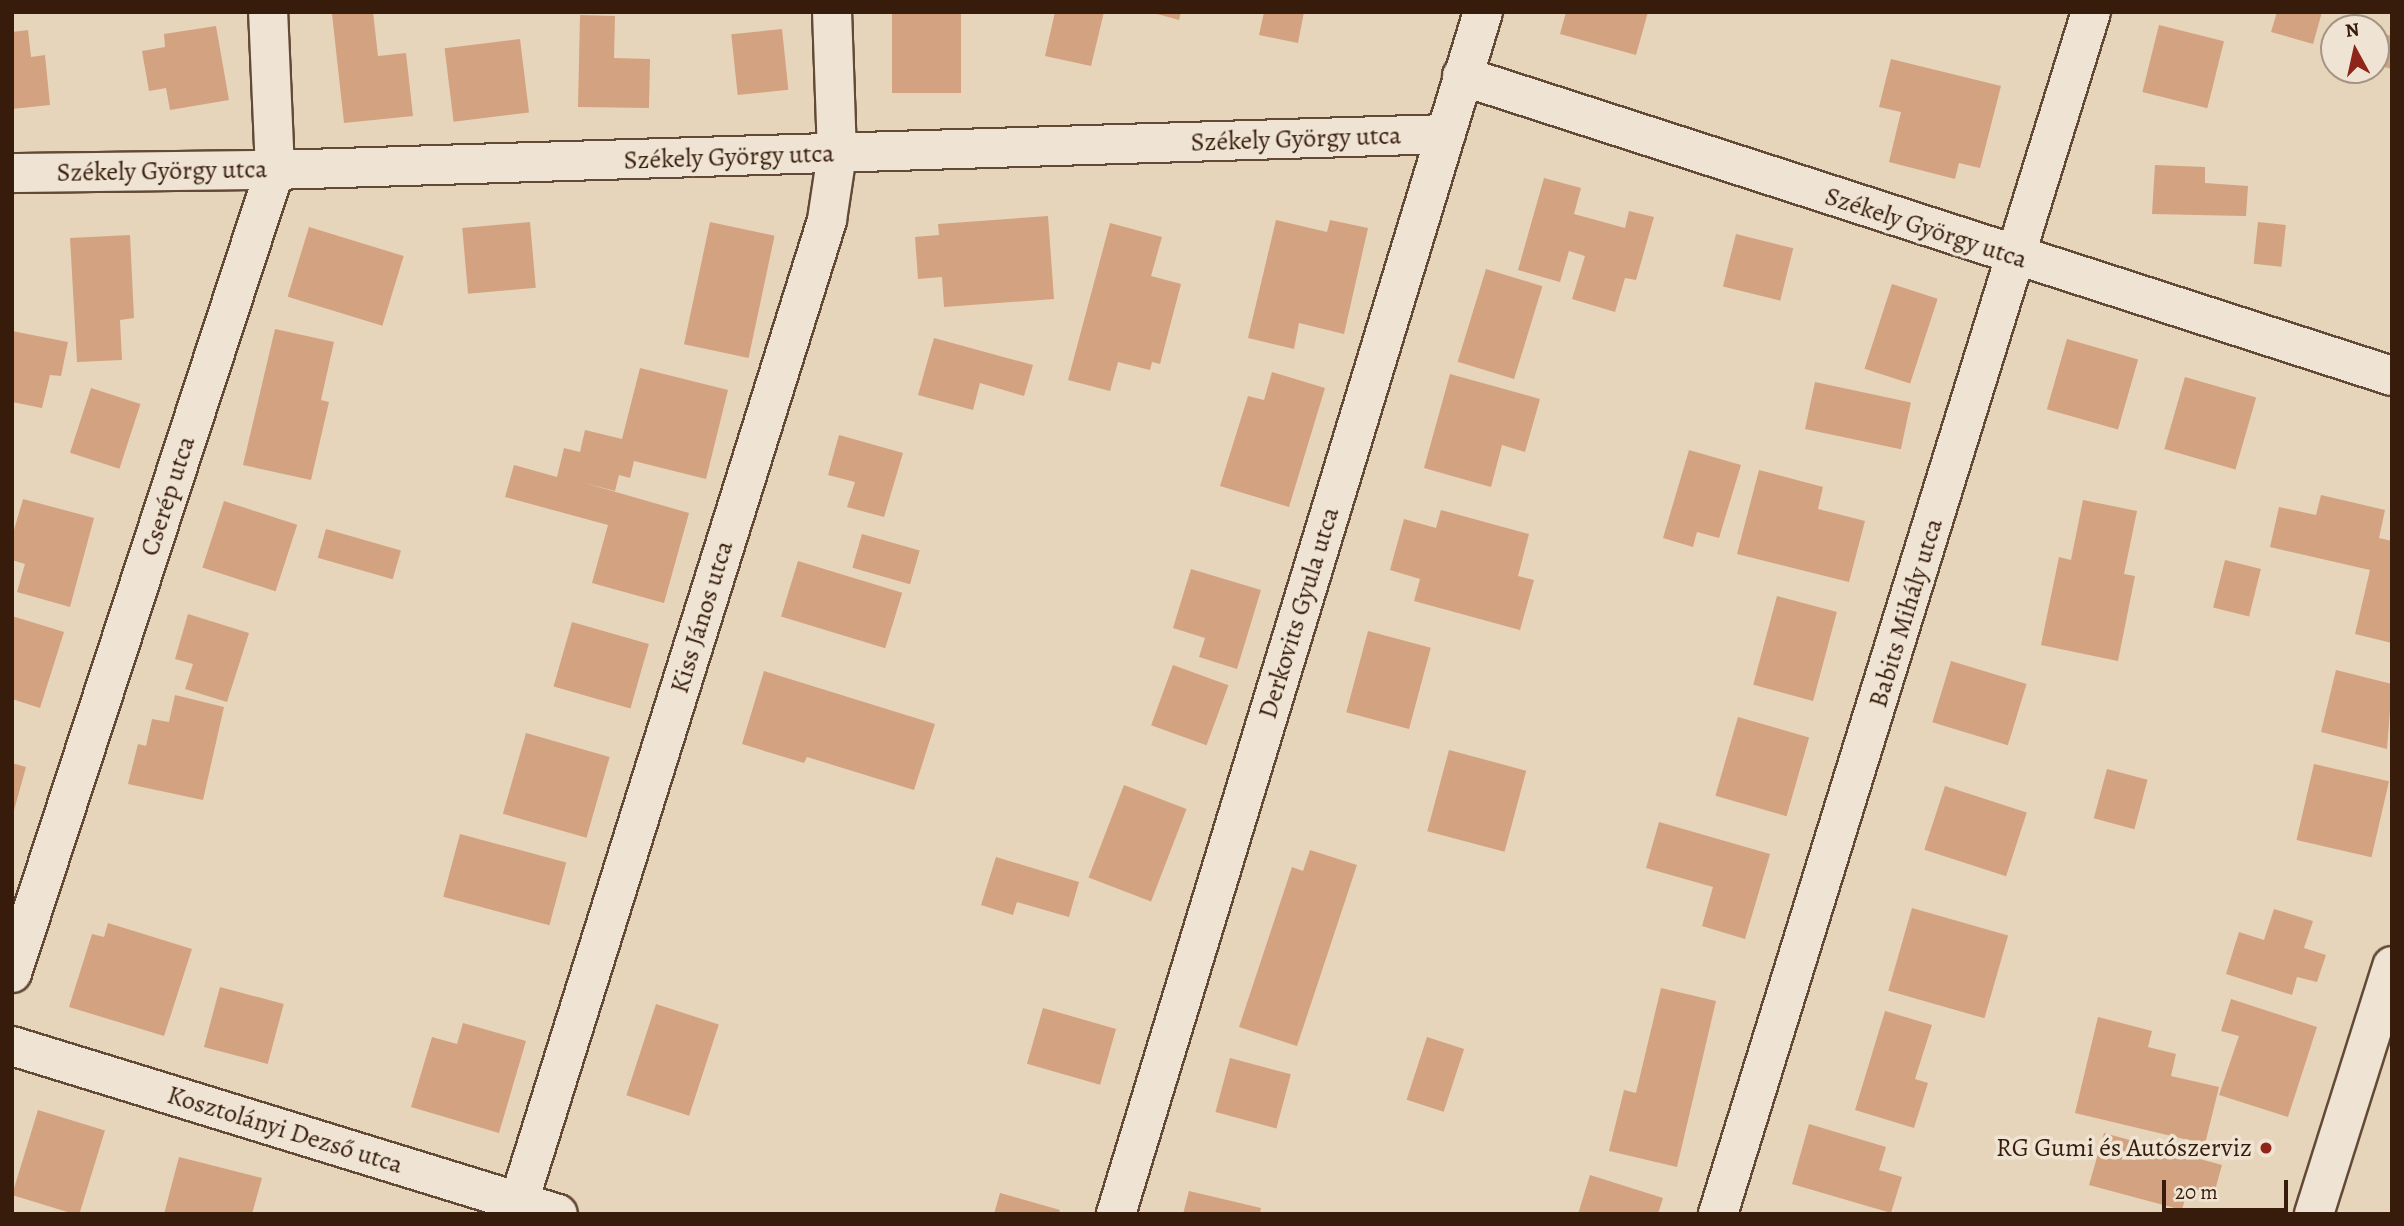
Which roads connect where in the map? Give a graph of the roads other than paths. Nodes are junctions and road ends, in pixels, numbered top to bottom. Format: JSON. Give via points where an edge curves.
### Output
{"nodes":[{"id":1,"x":268,"y":12,"type":"edge"},
{"id":2,"x":832,"y":12,"type":"edge"},
{"id":3,"x":1483,"y":12,"type":"edge"},
{"id":4,"x":2091,"y":12,"type":"edge"},
{"id":5,"x":1462,"y":76,"type":"junction"},
{"id":6,"x":1445,"y":134,"type":"junction"},
{"id":7,"x":837,"y":154,"type":"junction"},
{"id":8,"x":275,"y":170,"type":"junction"},
{"id":9,"x":12,"y":173,"type":"edge"},
{"id":10,"x":2017,"y":258,"type":"junction"},
{"id":11,"x":2392,"y":376,"type":"edge"},
{"id":12,"x":2392,"y":966,"type":"edge"},
{"id":13,"x":12,"y":973,"type":"edge"},
{"id":14,"x":12,"y":1046,"type":"edge"},
{"id":15,"x":517,"y":1208,"type":"edge"},
{"id":16,"x":558,"y":1214,"type":"edge"},
{"id":17,"x":1116,"y":1214,"type":"edge"},
{"id":18,"x":1718,"y":1214,"type":"edge"},
{"id":19,"x":2314,"y":1214,"type":"edge"}],
"edges":[{"from":1,"to":8,"type":"street","name":"Cserép utca"},
{"from":2,"to":7,"type":"street","name":"Kiss János utca"},
{"from":3,"to":5,"type":"street","name":"Derkovits Gyula utca"},
{"from":4,"to":10,"type":"street","name":"Babits Mihály utca"},
{"from":5,"to":6,"type":"street","name":"Derkovits Gyula utca"},
{"from":5,"to":10,"type":"street","name":"Székely György utca"},
{"from":6,"to":7,"type":"street","name":"Székely György utca"},
{"from":6,"to":17,"type":"street","name":"Derkovits Gyula utca"},
{"from":7,"to":8,"type":"street","name":"Székely György utca"},
{"from":7,"to":15,"type":"street","name":"Kiss János utca","via":[[827,220]]},
{"from":8,"to":9,"type":"street","name":"Székely György utca"},
{"from":8,"to":13,"type":"street","name":"Cserép utca"},
{"from":10,"to":11,"type":"street","name":"Székely György utca"},
{"from":10,"to":18,"type":"street","name":"Babits Mihály utca"},
{"from":12,"to":19,"type":"street"},
{"from":14,"to":15,"type":"street","name":"Kosztolányi Dezső utca"},
{"from":15,"to":16,"type":"street","name":"Kosztolányi Dezső utca"}]}
